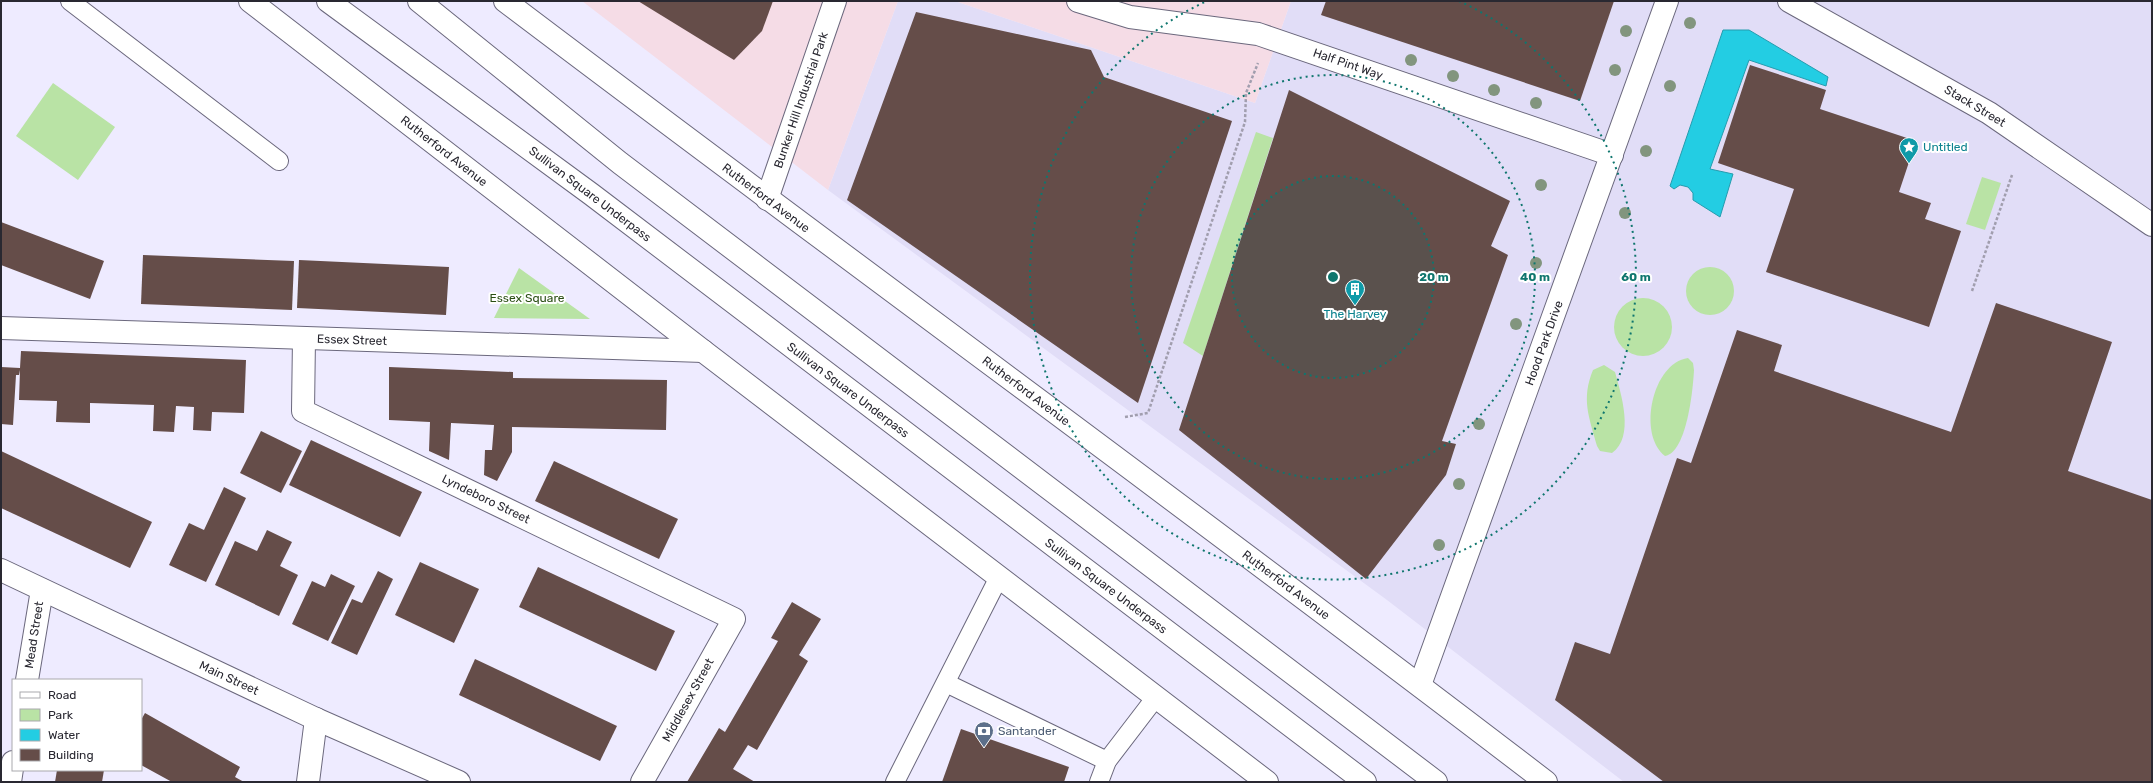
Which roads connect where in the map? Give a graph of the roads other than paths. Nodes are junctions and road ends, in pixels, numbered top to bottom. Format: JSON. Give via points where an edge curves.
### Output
{"nodes":[{"id":1,"x":70,"y":1,"type":"edge"},
{"id":2,"x":250,"y":1,"type":"edge"},
{"id":3,"x":328,"y":1,"type":"edge"},
{"id":4,"x":419,"y":1,"type":"edge"},
{"id":5,"x":505,"y":1,"type":"edge"},
{"id":6,"x":835,"y":1,"type":"edge"},
{"id":7,"x":1078,"y":1,"type":"edge"},
{"id":8,"x":1667,"y":1,"type":"edge"},
{"id":9,"x":1789,"y":1,"type":"edge"},
{"id":10,"x":1612,"y":154,"type":"junction"},
{"id":11,"x":279,"y":161,"type":"dead end"},
{"id":12,"x":767,"y":199,"type":"junction"},
{"id":13,"x":2152,"y":225,"type":"edge"},
{"id":14,"x":1,"y":328,"type":"edge"},
{"id":15,"x":304,"y":338,"type":"junction"},
{"id":16,"x":702,"y":351,"type":"junction"},
{"id":17,"x":1,"y":570,"type":"edge"},
{"id":18,"x":999,"y":577,"type":"junction"},
{"id":19,"x":42,"y":590,"type":"junction"},
{"id":20,"x":734,"y":619,"type":"joint"},
{"id":21,"x":27,"y":679,"type":"edge"},
{"id":22,"x":946,"y":683,"type":"junction"},
{"id":23,"x":1420,"y":685,"type":"junction"},
{"id":24,"x":1156,"y":697,"type":"junction"},
{"id":25,"x":316,"y":719,"type":"junction"},
{"id":26,"x":1107,"y":761,"type":"junction"},
{"id":27,"x":12,"y":769,"type":"edge"},
{"id":28,"x":10,"y":782,"type":"edge"},
{"id":29,"x":308,"y":782,"type":"edge"},
{"id":30,"x":459,"y":782,"type":"edge"},
{"id":31,"x":642,"y":782,"type":"edge"},
{"id":32,"x":895,"y":782,"type":"edge"},
{"id":33,"x":1099,"y":782,"type":"edge"},
{"id":34,"x":1267,"y":782,"type":"edge"},
{"id":35,"x":1365,"y":782,"type":"edge"},
{"id":36,"x":1436,"y":782,"type":"edge"},
{"id":37,"x":1546,"y":782,"type":"edge"}],
"edges":[{"from":1,"to":11,"type":"lane"},
{"from":2,"to":16,"type":"main road","name":"Rutherford Avenue"},
{"from":3,"to":35,"type":"main road","name":"Sullivan Square Underpass","via":[[591,194]]},
{"from":4,"to":36,"type":"main road","via":[[620,163]]},
{"from":5,"to":12,"type":"main road","name":"Rutherford Avenue"},
{"from":6,"to":12,"type":"main road","name":"Bunker Hill Industrial Park"},
{"from":7,"to":10,"type":"main road","name":"Half Pint Way","via":[[1130,17],[1258,34]]},
{"from":8,"to":10,"type":"main road","name":"Hood Park Drive"},
{"from":9,"to":13,"type":"main road","name":"Stack Street","via":[[1989,113]]},
{"from":10,"to":23,"type":"main road","name":"Hood Park Drive"},
{"from":12,"to":23,"type":"main road","name":"Rutherford Avenue"},
{"from":14,"to":15,"type":"main road","name":"Essex Street"},
{"from":15,"to":16,"type":"main road","name":"Essex Street"},
{"from":15,"to":20,"type":"main road","name":"Lyndeboro Street","via":[[303,411]]},
{"from":16,"to":18,"type":"main road","name":"Rutherford Avenue"},
{"from":17,"to":19,"type":"main road","name":"Main Street"},
{"from":18,"to":22,"type":"lane"},
{"from":18,"to":24,"type":"main road","name":"Rutherford Avenue"},
{"from":19,"to":21,"type":"main road","name":"Mead Street"},
{"from":19,"to":25,"type":"main road","name":"Main Street"},
{"from":20,"to":31,"type":"main road","name":"Middlesex Street"},
{"from":22,"to":26,"type":"lane"},
{"from":22,"to":32,"type":"lane"},
{"from":23,"to":37,"type":"main road","name":"Rutherford Avenue"},
{"from":24,"to":26,"type":"lane"},
{"from":24,"to":34,"type":"main road","name":"Rutherford Avenue"},
{"from":25,"to":29,"type":"main road"},
{"from":25,"to":30,"type":"main road","name":"Main Street"},
{"from":26,"to":33,"type":"lane"},
{"from":27,"to":28,"type":"main road"}]}
